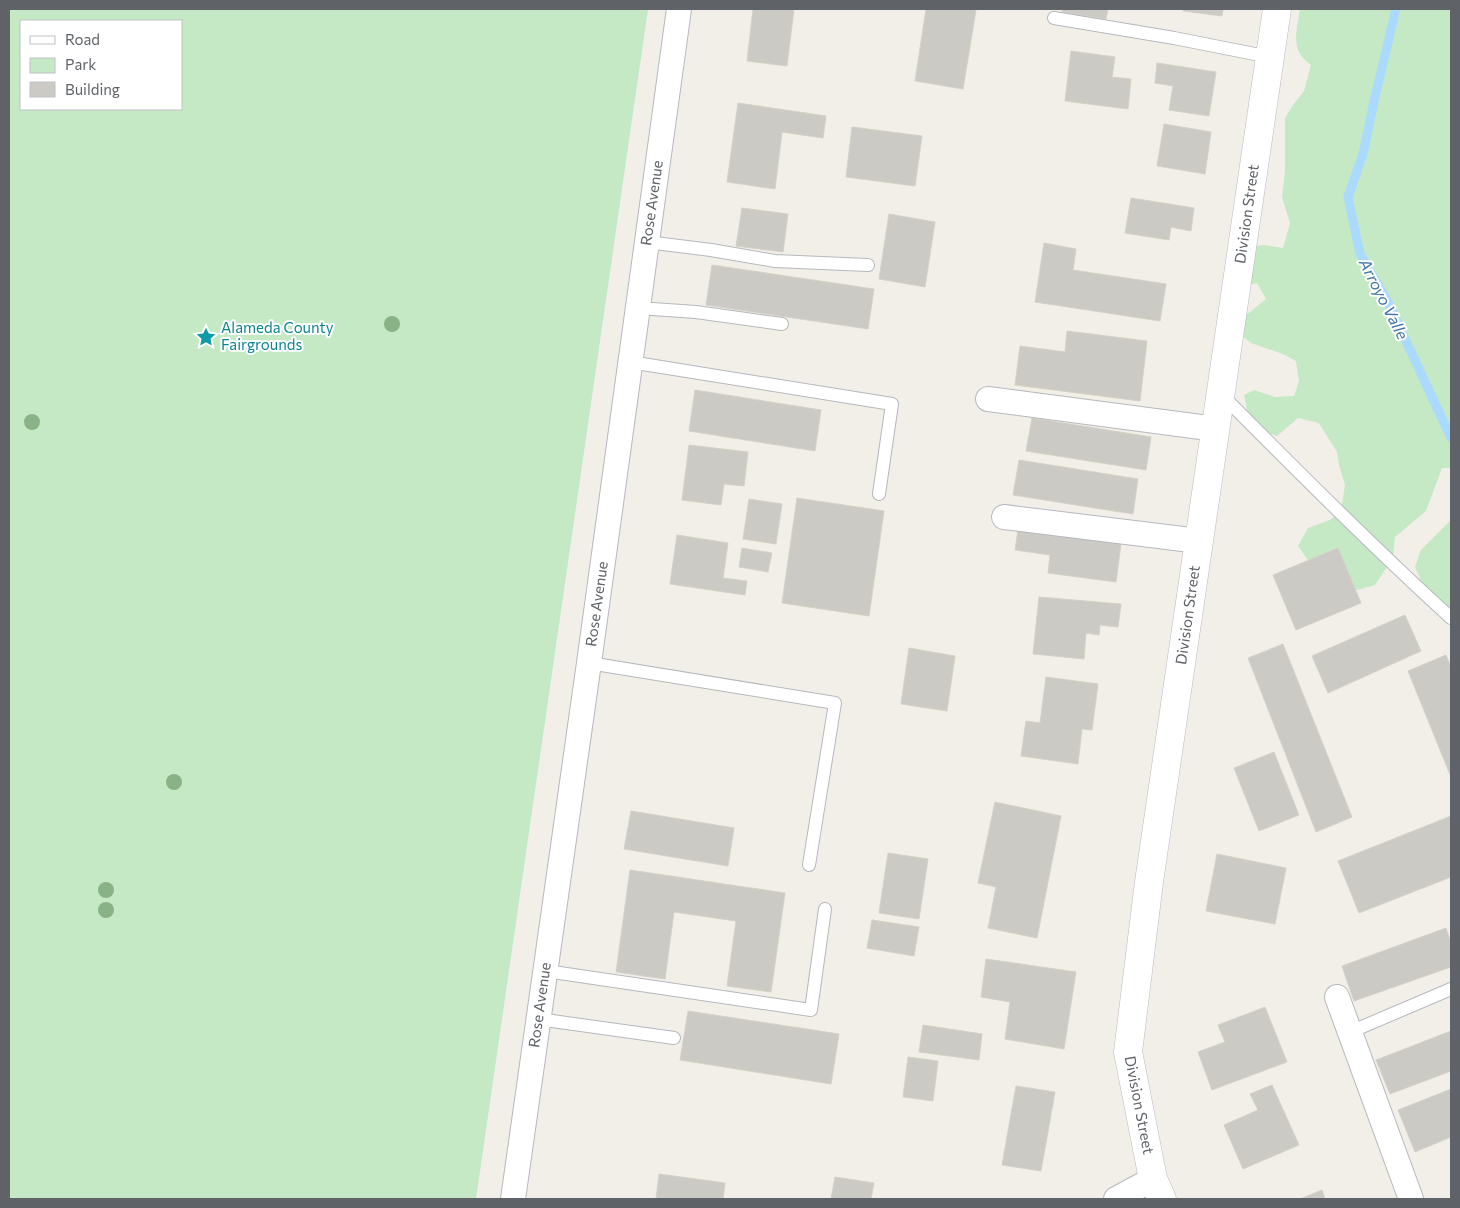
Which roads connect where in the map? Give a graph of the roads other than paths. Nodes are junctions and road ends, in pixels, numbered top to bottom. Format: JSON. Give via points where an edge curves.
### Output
{"nodes":[{"id":1,"x":679,"y":9,"type":"edge"},
{"id":2,"x":1277,"y":9,"type":"edge"},
{"id":3,"x":1054,"y":18,"type":"dead end"},
{"id":4,"x":1270,"y":57,"type":"junction"},
{"id":5,"x":647,"y":242,"type":"junction"},
{"id":6,"x":868,"y":264,"type":"dead end"},
{"id":7,"x":638,"y":308,"type":"junction"},
{"id":8,"x":782,"y":324,"type":"dead end"},
{"id":9,"x":630,"y":362,"type":"junction"},
{"id":10,"x":1220,"y":394,"type":"junction"},
{"id":11,"x":988,"y":399,"type":"dead end"},
{"id":12,"x":1216,"y":428,"type":"junction"},
{"id":13,"x":879,"y":494,"type":"dead end"},
{"id":14,"x":1004,"y":516,"type":"dead end"},
{"id":15,"x":1199,"y":541,"type":"junction"},
{"id":16,"x":1451,"y":618,"type":"edge"},
{"id":17,"x":589,"y":663,"type":"junction"},
{"id":18,"x":809,"y":865,"type":"dead end"},
{"id":19,"x":825,"y":909,"type":"dead end"},
{"id":20,"x":546,"y":972,"type":"junction"},
{"id":21,"x":1451,"y":989,"type":"edge"},
{"id":22,"x":1337,"y":997,"type":"dead end"},
{"id":23,"x":538,"y":1019,"type":"junction"},
{"id":24,"x":1350,"y":1032,"type":"junction"},
{"id":25,"x":674,"y":1038,"type":"dead end"},
{"id":26,"x":1158,"y":1189,"type":"edge"},
{"id":27,"x":513,"y":1199,"type":"edge"},
{"id":28,"x":1116,"y":1199,"type":"edge"},
{"id":29,"x":1411,"y":1199,"type":"edge"}],
"edges":[{"from":1,"to":5,"type":"street","name":"Rose Avenue"},
{"from":2,"to":4,"type":"street","name":"Division Street"},
{"from":3,"to":4,"type":"lane"},
{"from":4,"to":10,"type":"street","name":"Division Street"},
{"from":5,"to":6,"type":"lane","via":[[775,261]]},
{"from":5,"to":7,"type":"street","name":"Rose Avenue"},
{"from":7,"to":8,"type":"lane"},
{"from":7,"to":9,"type":"street","name":"Rose Avenue"},
{"from":9,"to":13,"type":"lane","via":[[892,404]]},
{"from":9,"to":17,"type":"street","name":"Rose Avenue"},
{"from":10,"to":12,"type":"street","name":"Division Street"},
{"from":10,"to":16,"type":"lane"},
{"from":11,"to":12,"type":"street"},
{"from":12,"to":15,"type":"street","name":"Division Street"},
{"from":14,"to":15,"type":"street"},
{"from":15,"to":26,"type":"street","name":"Division Street","via":[[1128,1052]]},
{"from":17,"to":18,"type":"lane","via":[[835,703]]},
{"from":17,"to":20,"type":"street","name":"Rose Avenue"},
{"from":19,"to":20,"type":"lane","via":[[811,1010]]},
{"from":20,"to":23,"type":"street","name":"Rose Avenue"},
{"from":21,"to":24,"type":"lane"},
{"from":22,"to":24,"type":"street"},
{"from":23,"to":25,"type":"lane"},
{"from":23,"to":27,"type":"street","name":"Rose Avenue"},
{"from":24,"to":29,"type":"street"},
{"from":26,"to":28,"type":"street","name":"Division Street"}]}
